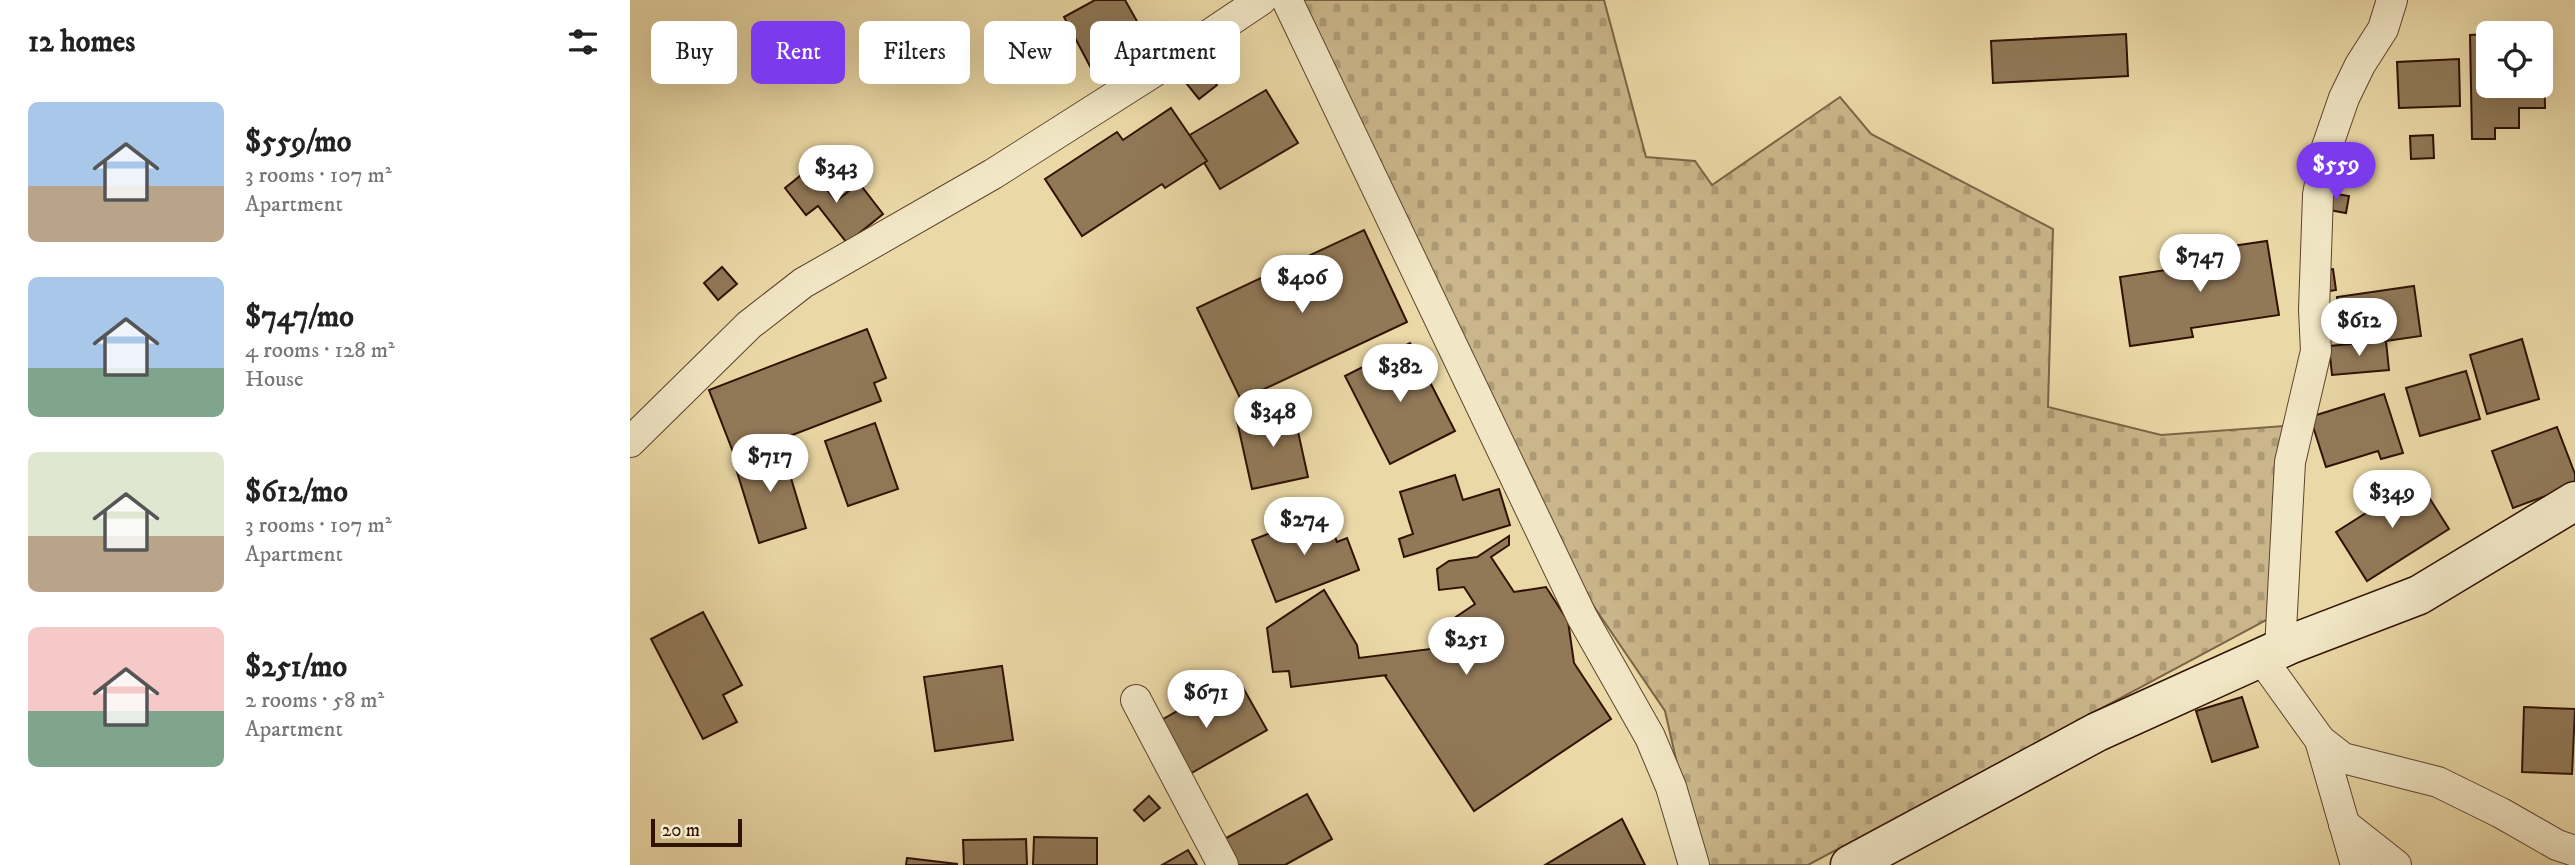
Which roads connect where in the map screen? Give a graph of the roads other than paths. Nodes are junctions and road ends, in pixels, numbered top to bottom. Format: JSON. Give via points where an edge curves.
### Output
{"nodes":[{"id":1,"x":1261,"y":0,"type":"edge"},
{"id":2,"x":1287,"y":0,"type":"edge"},
{"id":3,"x":2392,"y":0,"type":"edge"},
{"id":4,"x":630,"y":442,"type":"edge"},
{"id":5,"x":2575,"y":501,"type":"edge"},
{"id":6,"x":2271,"y":654,"type":"junction"},
{"id":7,"x":1136,"y":701,"type":"dead end"},
{"id":8,"x":2320,"y":740,"type":"junction"},
{"id":9,"x":2344,"y":824,"type":"junction"},
{"id":10,"x":2575,"y":851,"type":"edge"},
{"id":11,"x":1223,"y":865,"type":"edge"},
{"id":12,"x":1694,"y":865,"type":"edge"},
{"id":13,"x":1850,"y":865,"type":"edge"},
{"id":14,"x":2356,"y":865,"type":"edge"},
{"id":15,"x":2396,"y":865,"type":"edge"}],
"edges":[{"from":1,"to":4,"type":"street","via":[[993,174],[803,284],[748,325]]},
{"from":2,"to":12,"type":"street","via":[[1582,617],[1650,737],[1671,787]]},
{"from":3,"to":6,"type":"street","via":[[2383,29],[2344,97],[2326,150],[2318,195],[2316,351],[2290,462]]},
{"from":5,"to":6,"type":"street","via":[[2419,595]]},
{"from":6,"to":8,"type":"street"},
{"from":6,"to":13,"type":"street","via":[[2097,732]]},
{"from":7,"to":11,"type":"street"},
{"from":8,"to":9,"type":"street"},
{"from":8,"to":10,"type":"street","via":[[2343,758],[2438,782]]},
{"from":9,"to":14,"type":"street"},
{"from":9,"to":15,"type":"street"}]}
